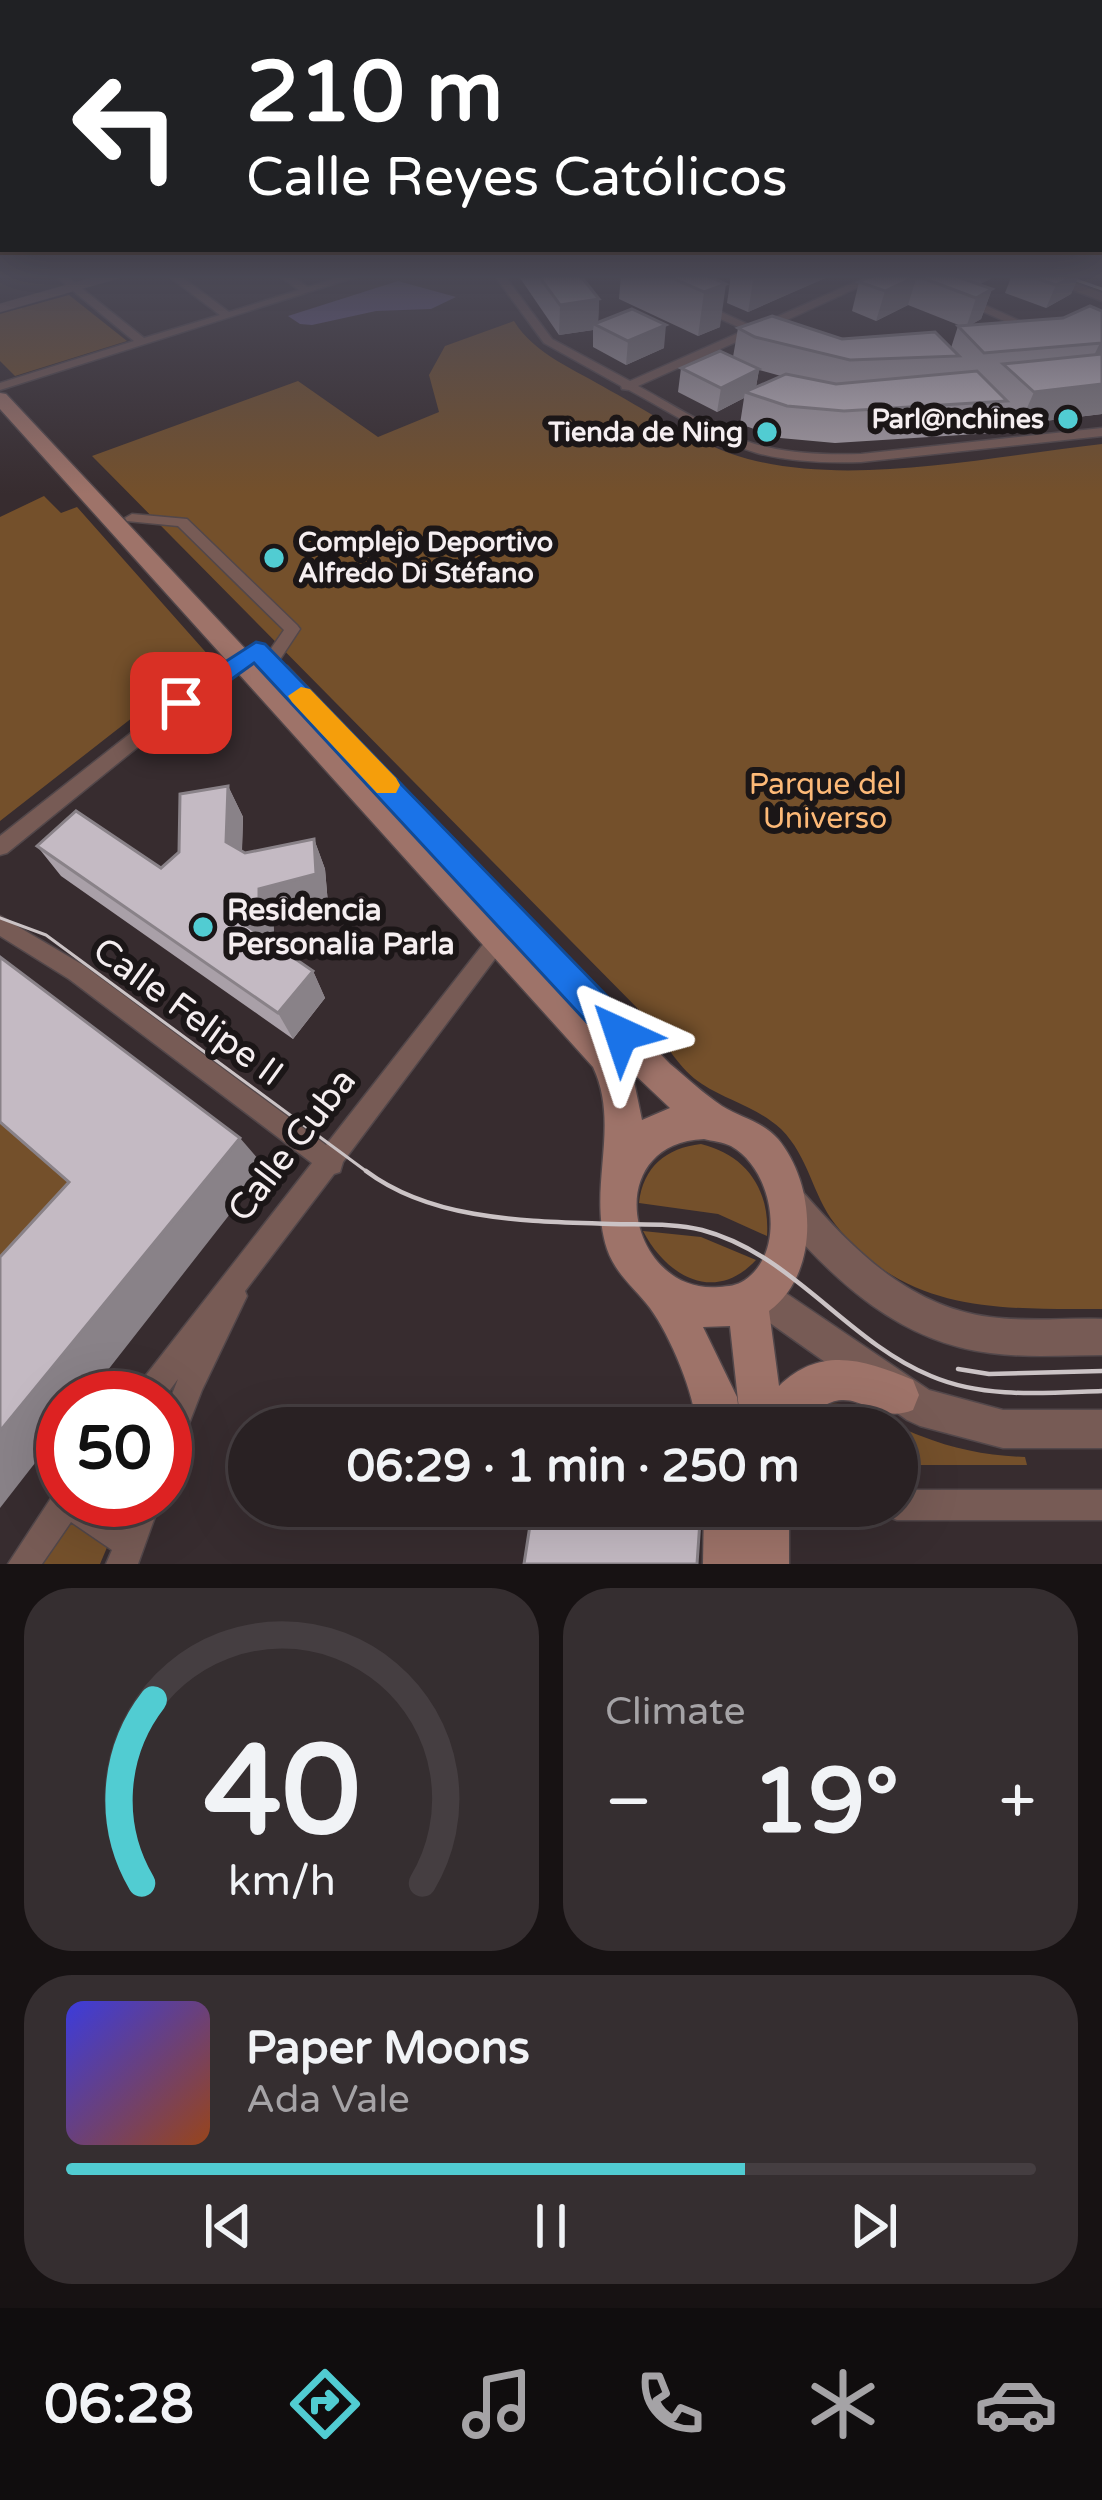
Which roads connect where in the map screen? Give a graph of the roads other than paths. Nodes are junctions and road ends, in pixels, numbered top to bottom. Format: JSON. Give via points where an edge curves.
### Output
{"nodes":[{"id":1,"x":127,"y":348,"type":"edge"},
{"id":2,"x":561,"y":348,"type":"edge"},
{"id":3,"x":715,"y":348,"type":"edge"},
{"id":4,"x":2,"y":387,"type":"edge"},
{"id":5,"x":626,"y":387,"type":"junction"},
{"id":6,"x":1102,"y":432,"type":"edge"},
{"id":7,"x":132,"y":518,"type":"junction"},
{"id":8,"x":256,"y":657,"type":"junction"},
{"id":9,"x":0,"y":847,"type":"edge"},
{"id":10,"x":0,"y":925,"type":"edge"},
{"id":11,"x":499,"y":940,"type":"junction"},
{"id":12,"x":713,"y":1121,"type":"junction"},
{"id":13,"x":331,"y":1163,"type":"junction"},
{"id":14,"x":623,"y":1169,"type":"junction"},
{"id":15,"x":790,"y":1203,"type":"junction"},
{"id":16,"x":254,"y":1256,"type":"junction"},
{"id":17,"x":663,"y":1292,"type":"junction"},
{"id":18,"x":754,"y":1298,"type":"junction"},
{"id":19,"x":1102,"y":1337,"type":"edge"},
{"id":20,"x":167,"y":1371,"type":"edge"},
{"id":21,"x":192,"y":1380,"type":"edge"},
{"id":22,"x":898,"y":1395,"type":"junction"},
{"id":23,"x":717,"y":1407,"type":"edge"},
{"id":24,"x":766,"y":1407,"type":"edge"},
{"id":25,"x":787,"y":1407,"type":"edge"},
{"id":26,"x":1102,"y":1429,"type":"edge"},
{"id":27,"x":918,"y":1505,"type":"edge"},
{"id":28,"x":1102,"y":1505,"type":"edge"},
{"id":29,"x":50,"y":1527,"type":"edge"},
{"id":30,"x":96,"y":1527,"type":"edge"},
{"id":31,"x":727,"y":1527,"type":"edge"},
{"id":32,"x":766,"y":1527,"type":"edge"},
{"id":33,"x":126,"y":1554,"type":"edge"},
{"id":34,"x":24,"y":1564,"type":"edge"},
{"id":35,"x":726,"y":1564,"type":"edge"},
{"id":36,"x":766,"y":1564,"type":"edge"}],
"edges":[{"from":1,"to":4,"type":"street"},
{"from":2,"to":5,"type":"street"},
{"from":3,"to":5,"type":"street"},
{"from":4,"to":7,"type":"main road"},
{"from":4,"to":8,"type":"main road"},
{"from":5,"to":6,"type":"street","via":[[747,446],[826,459]]},
{"from":7,"to":8,"type":"main road"},
{"from":7,"to":8,"type":"street","via":[[182,522],[292,629]]},
{"from":8,"to":9,"type":"street"},
{"from":8,"to":11,"type":"main road"},
{"from":8,"to":12,"type":"main road","via":[[658,1076]]},
{"from":10,"to":13,"type":"street","name":"Calle Felipe II","via":[[76,972]]},
{"from":11,"to":13,"type":"street","name":"Calle Cuba"},
{"from":11,"to":14,"type":"main road","via":[[614,1068],[625,1106]]},
{"from":12,"to":14,"type":"main road","via":[[652,1132]]},
{"from":12,"to":15,"type":"main road","via":[[764,1152]]},
{"from":13,"to":16,"type":"street","name":"Calle Cuba"},
{"from":14,"to":17,"type":"main road","via":[[618,1224],[641,1273]]},
{"from":15,"to":18,"type":"main road","via":[[787,1254]]},
{"from":15,"to":19,"type":"street","via":[[850,1270],[936,1322],[988,1335]]},
{"from":16,"to":20,"type":"street","name":"Calle Cuba"},
{"from":16,"to":21,"type":"street"},
{"from":17,"to":18,"type":"main road","via":[[708,1308]]},
{"from":17,"to":23,"type":"main road"},
{"from":18,"to":22,"type":"street"},
{"from":18,"to":24,"type":"main road"},
{"from":22,"to":25,"type":"main road","via":[[843,1376],[802,1391]]},
{"from":22,"to":26,"type":"street","via":[[976,1425]]},
{"from":27,"to":28,"type":"street"},
{"from":29,"to":34,"type":"street"},
{"from":30,"to":33,"type":"street"},
{"from":31,"to":35,"type":"main road"},
{"from":32,"to":36,"type":"main road"}]}
